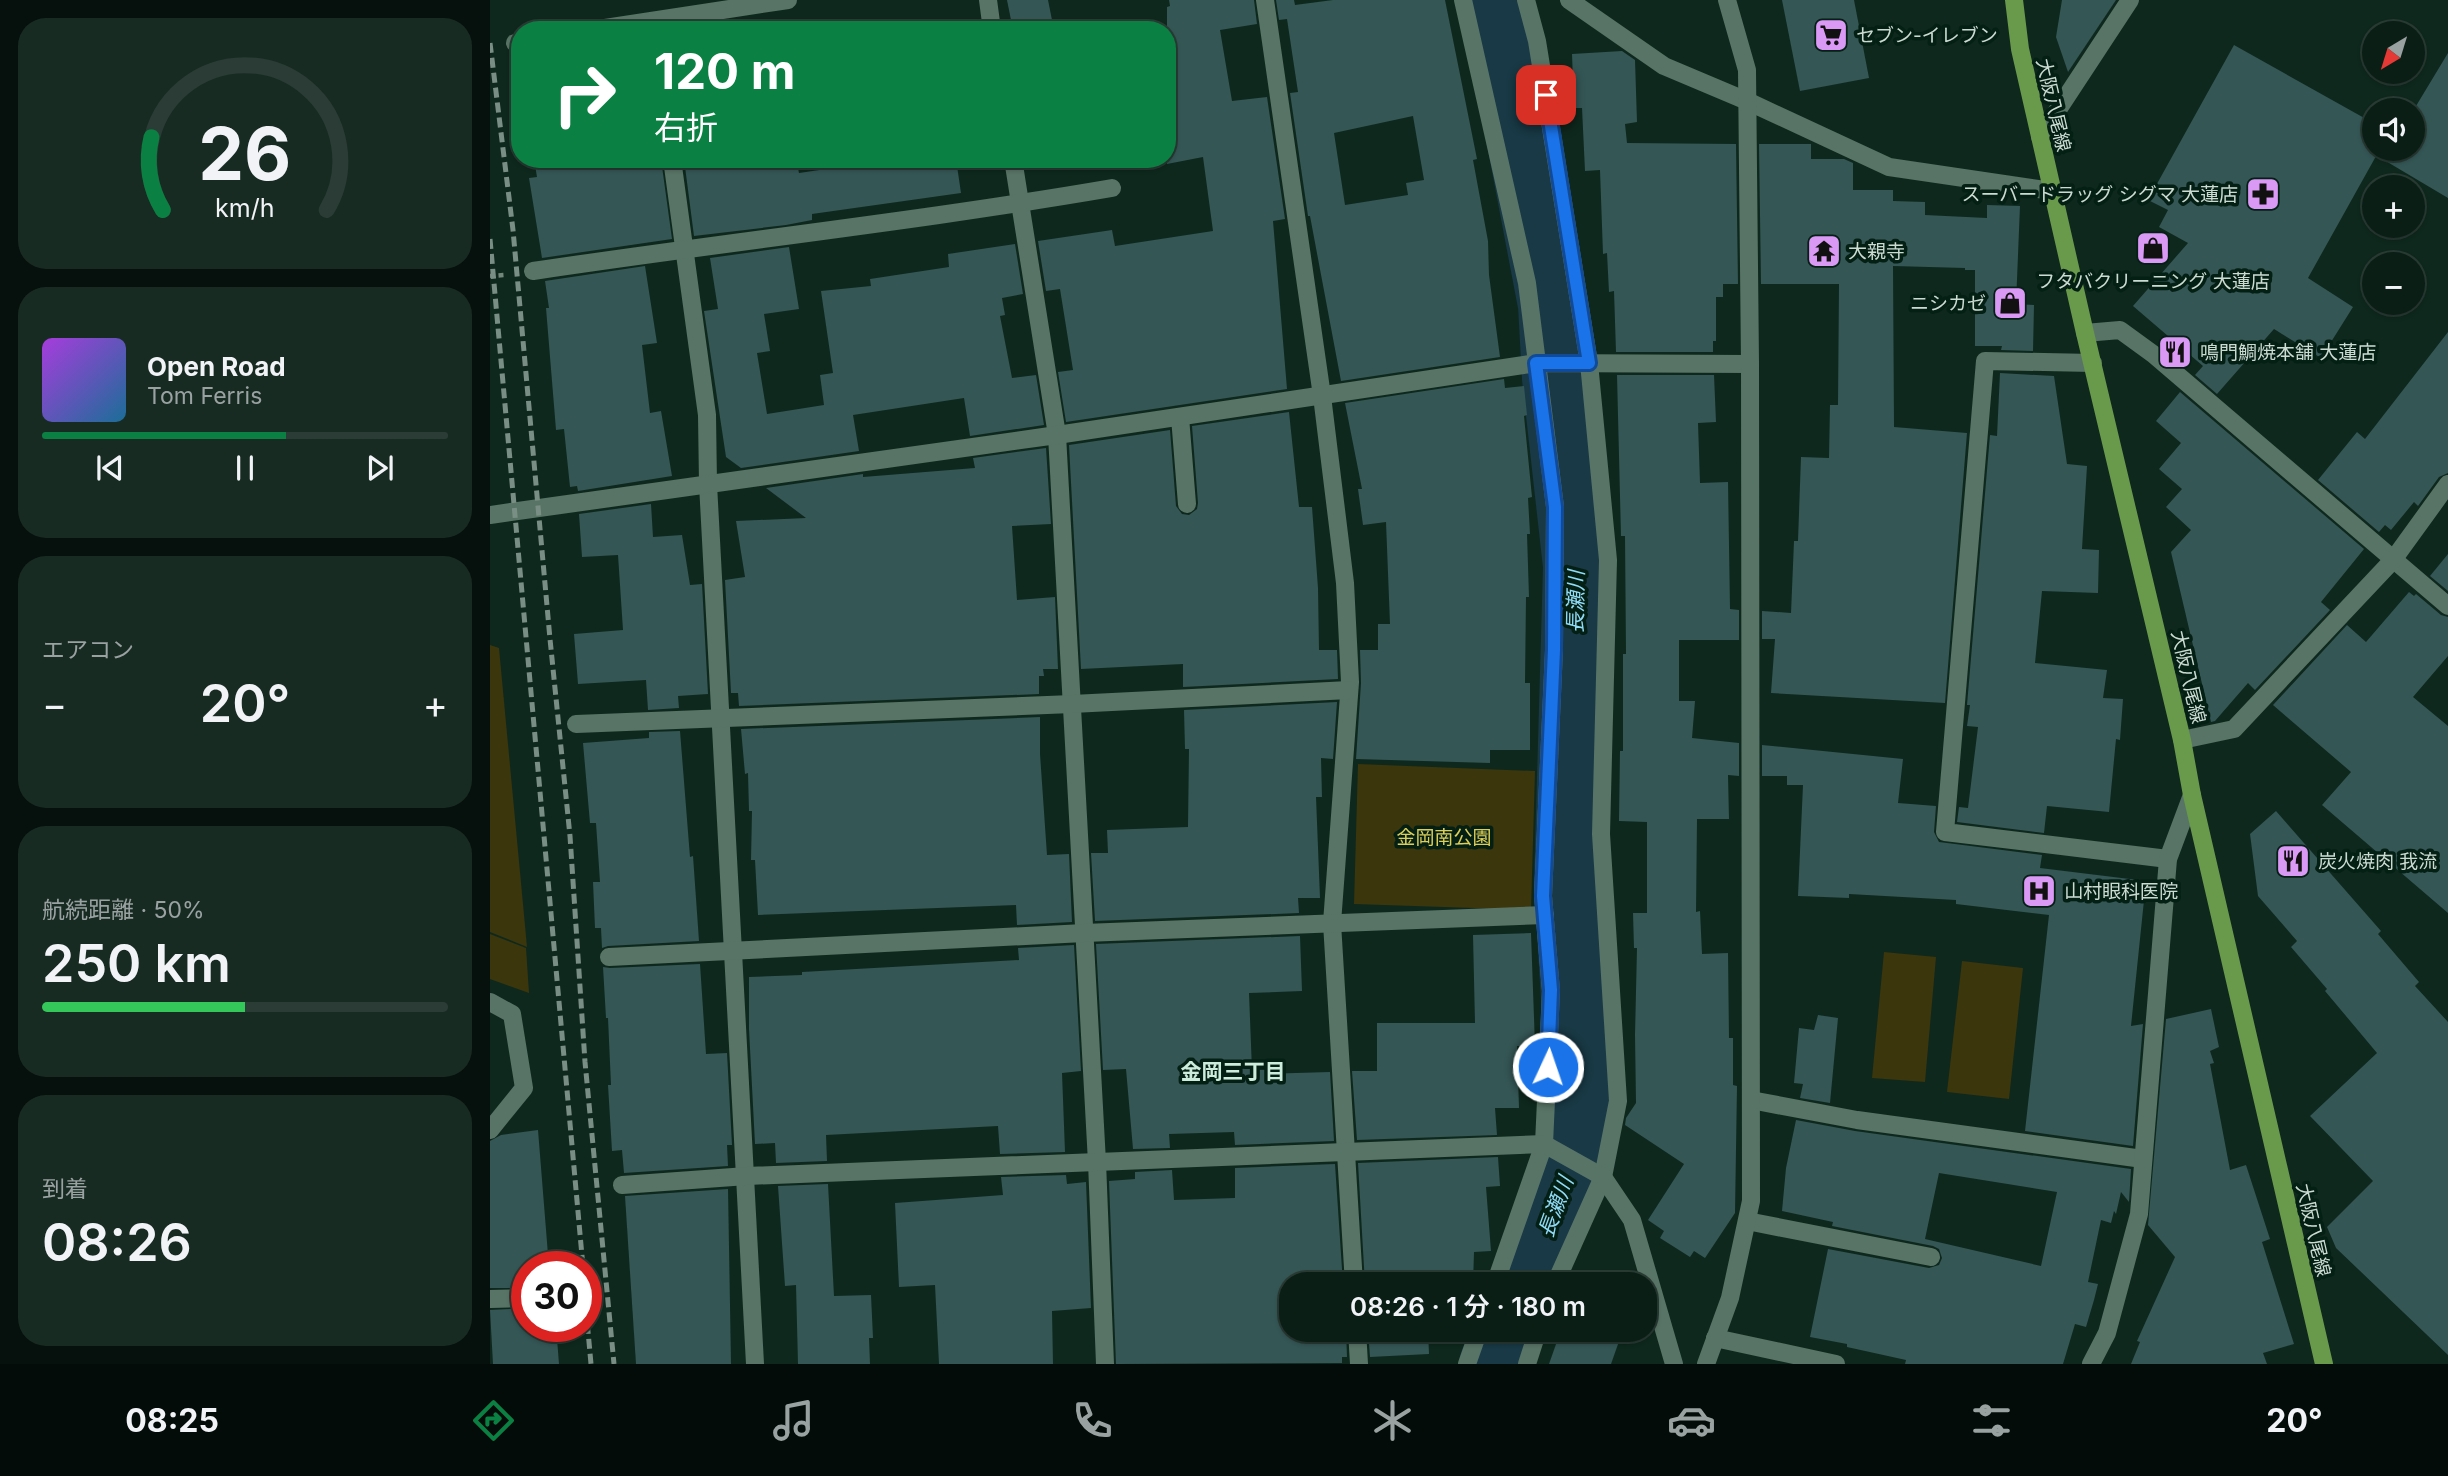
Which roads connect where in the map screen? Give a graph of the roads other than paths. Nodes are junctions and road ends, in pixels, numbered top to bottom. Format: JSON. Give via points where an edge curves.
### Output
{"nodes":[{"id":1,"x":651,"y":0,"type":"edge"},
{"id":2,"x":788,"y":0,"type":"edge"},
{"id":3,"x":988,"y":0,"type":"edge"},
{"id":4,"x":1265,"y":0,"type":"edge"},
{"id":5,"x":1463,"y":0,"type":"edge"},
{"id":6,"x":1526,"y":0,"type":"edge"},
{"id":7,"x":1569,"y":0,"type":"edge"},
{"id":8,"x":1727,"y":0,"type":"edge"},
{"id":9,"x":2014,"y":0,"type":"edge"},
{"id":10,"x":2130,"y":0,"type":"edge"},
{"id":11,"x":654,"y":21,"type":"edge"},
{"id":12,"x":671,"y":21,"type":"edge"},
{"id":13,"x":991,"y":21,"type":"edge"},
{"id":14,"x":1747,"y":101,"type":"junction"},
{"id":15,"x":2040,"y":137,"type":"junction"},
{"id":16,"x":674,"y":168,"type":"edge"},
{"id":17,"x":1014,"y":168,"type":"edge"},
{"id":18,"x":1112,"y":188,"type":"dead end"},
{"id":19,"x":2052,"y":191,"type":"junction"},
{"id":20,"x":1020,"y":204,"type":"junction"},
{"id":21,"x":684,"y":249,"type":"junction"},
{"id":22,"x":533,"y":271,"type":"dead end"},
{"id":23,"x":2085,"y":334,"type":"junction"},
{"id":24,"x":1536,"y":363,"type":"junction"},
{"id":25,"x":1589,"y":363,"type":"junction"},
{"id":26,"x":2093,"y":363,"type":"junction"},
{"id":27,"x":1750,"y":364,"type":"junction"},
{"id":28,"x":1322,"y":396,"type":"junction"},
{"id":29,"x":1180,"y":417,"type":"junction"},
{"id":30,"x":1057,"y":435,"type":"junction"},
{"id":31,"x":708,"y":484,"type":"junction"},
{"id":32,"x":2448,"y":484,"type":"edge"},
{"id":33,"x":1187,"y":504,"type":"dead end"},
{"id":34,"x":490,"y":515,"type":"edge"},
{"id":35,"x":2393,"y":560,"type":"junction"},
{"id":36,"x":2448,"y":606,"type":"edge"},
{"id":37,"x":1349,"y":690,"type":"junction"},
{"id":38,"x":1072,"y":704,"type":"junction"},
{"id":39,"x":721,"y":716,"type":"junction"},
{"id":40,"x":576,"y":724,"type":"dead end"},
{"id":41,"x":2182,"y":740,"type":"junction"},
{"id":42,"x":2192,"y":795,"type":"junction"},
{"id":43,"x":2168,"y":859,"type":"junction"},
{"id":44,"x":1545,"y":915,"type":"junction"},
{"id":45,"x":1332,"y":923,"type":"junction"},
{"id":46,"x":1084,"y":933,"type":"junction"},
{"id":47,"x":734,"y":952,"type":"junction"},
{"id":48,"x":609,"y":957,"type":"dead end"},
{"id":49,"x":490,"y":1002,"type":"edge"},
{"id":50,"x":1751,"y":1100,"type":"junction"},
{"id":51,"x":490,"y":1130,"type":"edge"},
{"id":52,"x":1544,"y":1144,"type":"junction"},
{"id":53,"x":1346,"y":1152,"type":"junction"},
{"id":54,"x":2143,"y":1159,"type":"junction"},
{"id":55,"x":1097,"y":1162,"type":"junction"},
{"id":56,"x":747,"y":1176,"type":"junction"},
{"id":57,"x":1603,"y":1177,"type":"junction"},
{"id":58,"x":622,"y":1185,"type":"dead end"},
{"id":59,"x":1747,"y":1221,"type":"junction"},
{"id":60,"x":1931,"y":1257,"type":"dead end"},
{"id":61,"x":1353,"y":1272,"type":"edge"},
{"id":62,"x":1499,"y":1272,"type":"edge"},
{"id":63,"x":1560,"y":1272,"type":"edge"},
{"id":64,"x":511,"y":1298,"type":"edge"},
{"id":65,"x":490,"y":1299,"type":"edge"},
{"id":66,"x":1716,"y":1338,"type":"junction"},
{"id":67,"x":1358,"y":1342,"type":"edge"},
{"id":68,"x":1475,"y":1342,"type":"edge"},
{"id":69,"x":1534,"y":1342,"type":"edge"},
{"id":70,"x":755,"y":1364,"type":"edge"},
{"id":71,"x":1105,"y":1364,"type":"edge"},
{"id":72,"x":1359,"y":1364,"type":"edge"},
{"id":73,"x":1467,"y":1364,"type":"edge"},
{"id":74,"x":1527,"y":1364,"type":"edge"},
{"id":75,"x":1674,"y":1364,"type":"edge"},
{"id":76,"x":1706,"y":1364,"type":"edge"},
{"id":77,"x":1836,"y":1364,"type":"edge"},
{"id":78,"x":2091,"y":1364,"type":"edge"},
{"id":79,"x":2324,"y":1364,"type":"edge"}],
"edges":[{"from":1,"to":11,"type":"street"},
{"from":2,"to":12,"type":"street"},
{"from":3,"to":13,"type":"street"},
{"from":4,"to":28,"type":"street"},
{"from":5,"to":24,"type":"street","via":[[1527,283]]},
{"from":6,"to":25,"type":"street","via":[[1537,41]]},
{"from":7,"to":14,"type":"street","via":[[1664,66]]},
{"from":8,"to":14,"type":"street","via":[[1747,70]]},
{"from":9,"to":15,"type":"main road","name":"大阪八尾線"},
{"from":10,"to":15,"type":"street"},
{"from":14,"to":19,"type":"street","via":[[1889,167]]},
{"from":14,"to":27,"type":"street"},
{"from":15,"to":19,"type":"main road","name":"大阪八尾線"},
{"from":16,"to":21,"type":"street"},
{"from":17,"to":20,"type":"street"},
{"from":18,"to":20,"type":"street"},
{"from":19,"to":23,"type":"main road","name":"大阪八尾線"},
{"from":20,"to":21,"type":"street"},
{"from":20,"to":30,"type":"street"},
{"from":21,"to":22,"type":"street"},
{"from":21,"to":31,"type":"street","via":[[707,415]]},
{"from":23,"to":26,"type":"main road","name":"大阪八尾線"},
{"from":23,"to":35,"type":"street","via":[[2120,330],[2153,354]]},
{"from":24,"to":25,"type":"street"},
{"from":24,"to":28,"type":"street"},
{"from":24,"to":44,"type":"street","via":[[1555,507]]},
{"from":25,"to":27,"type":"street"},
{"from":25,"to":57,"type":"street","via":[[1608,560],[1601,834],[1618,1101]]},
{"from":26,"to":41,"type":"main road","name":"大阪八尾線"},
{"from":26,"to":43,"type":"street","via":[[1984,361],[1945,832]]},
{"from":27,"to":50,"type":"street"},
{"from":28,"to":29,"type":"street"},
{"from":28,"to":37,"type":"street","via":[[1345,583]]},
{"from":29,"to":30,"type":"street"},
{"from":29,"to":33,"type":"street"},
{"from":30,"to":31,"type":"street"},
{"from":30,"to":38,"type":"street"},
{"from":31,"to":34,"type":"street"},
{"from":31,"to":39,"type":"street"},
{"from":32,"to":35,"type":"street"},
{"from":35,"to":36,"type":"street"},
{"from":35,"to":41,"type":"street","via":[[2234,729]]},
{"from":37,"to":38,"type":"street"},
{"from":37,"to":45,"type":"street"},
{"from":38,"to":39,"type":"street"},
{"from":38,"to":46,"type":"street"},
{"from":39,"to":40,"type":"street"},
{"from":39,"to":47,"type":"street"},
{"from":41,"to":42,"type":"main road","name":"大阪八尾線"},
{"from":42,"to":43,"type":"street"},
{"from":42,"to":79,"type":"main road","name":"大阪八尾線"},
{"from":43,"to":54,"type":"street"},
{"from":44,"to":45,"type":"street"},
{"from":44,"to":52,"type":"street","via":[[1551,990]]},
{"from":45,"to":46,"type":"street"},
{"from":45,"to":53,"type":"street"},
{"from":46,"to":47,"type":"street"},
{"from":46,"to":55,"type":"street"},
{"from":47,"to":48,"type":"street"},
{"from":47,"to":56,"type":"street"},
{"from":49,"to":51,"type":"street","via":[[512,1014],[524,1088]]},
{"from":50,"to":54,"type":"street","via":[[1857,1120]]},
{"from":50,"to":59,"type":"street"},
{"from":52,"to":53,"type":"street"},
{"from":52,"to":57,"type":"street"},
{"from":52,"to":62,"type":"street"},
{"from":53,"to":55,"type":"street"},
{"from":53,"to":61,"type":"street"},
{"from":54,"to":78,"type":"street","via":[[2139,1214],[2108,1332]]},
{"from":55,"to":56,"type":"street"},
{"from":55,"to":71,"type":"street"},
{"from":56,"to":58,"type":"street"},
{"from":56,"to":70,"type":"street"},
{"from":57,"to":63,"type":"street"},
{"from":57,"to":75,"type":"street","via":[[1632,1220]]},
{"from":59,"to":60,"type":"street"},
{"from":59,"to":66,"type":"street"},
{"from":64,"to":65,"type":"street"},
{"from":66,"to":76,"type":"street"},
{"from":66,"to":77,"type":"street"},
{"from":67,"to":72,"type":"street"},
{"from":68,"to":73,"type":"street"},
{"from":69,"to":74,"type":"street"}]}
